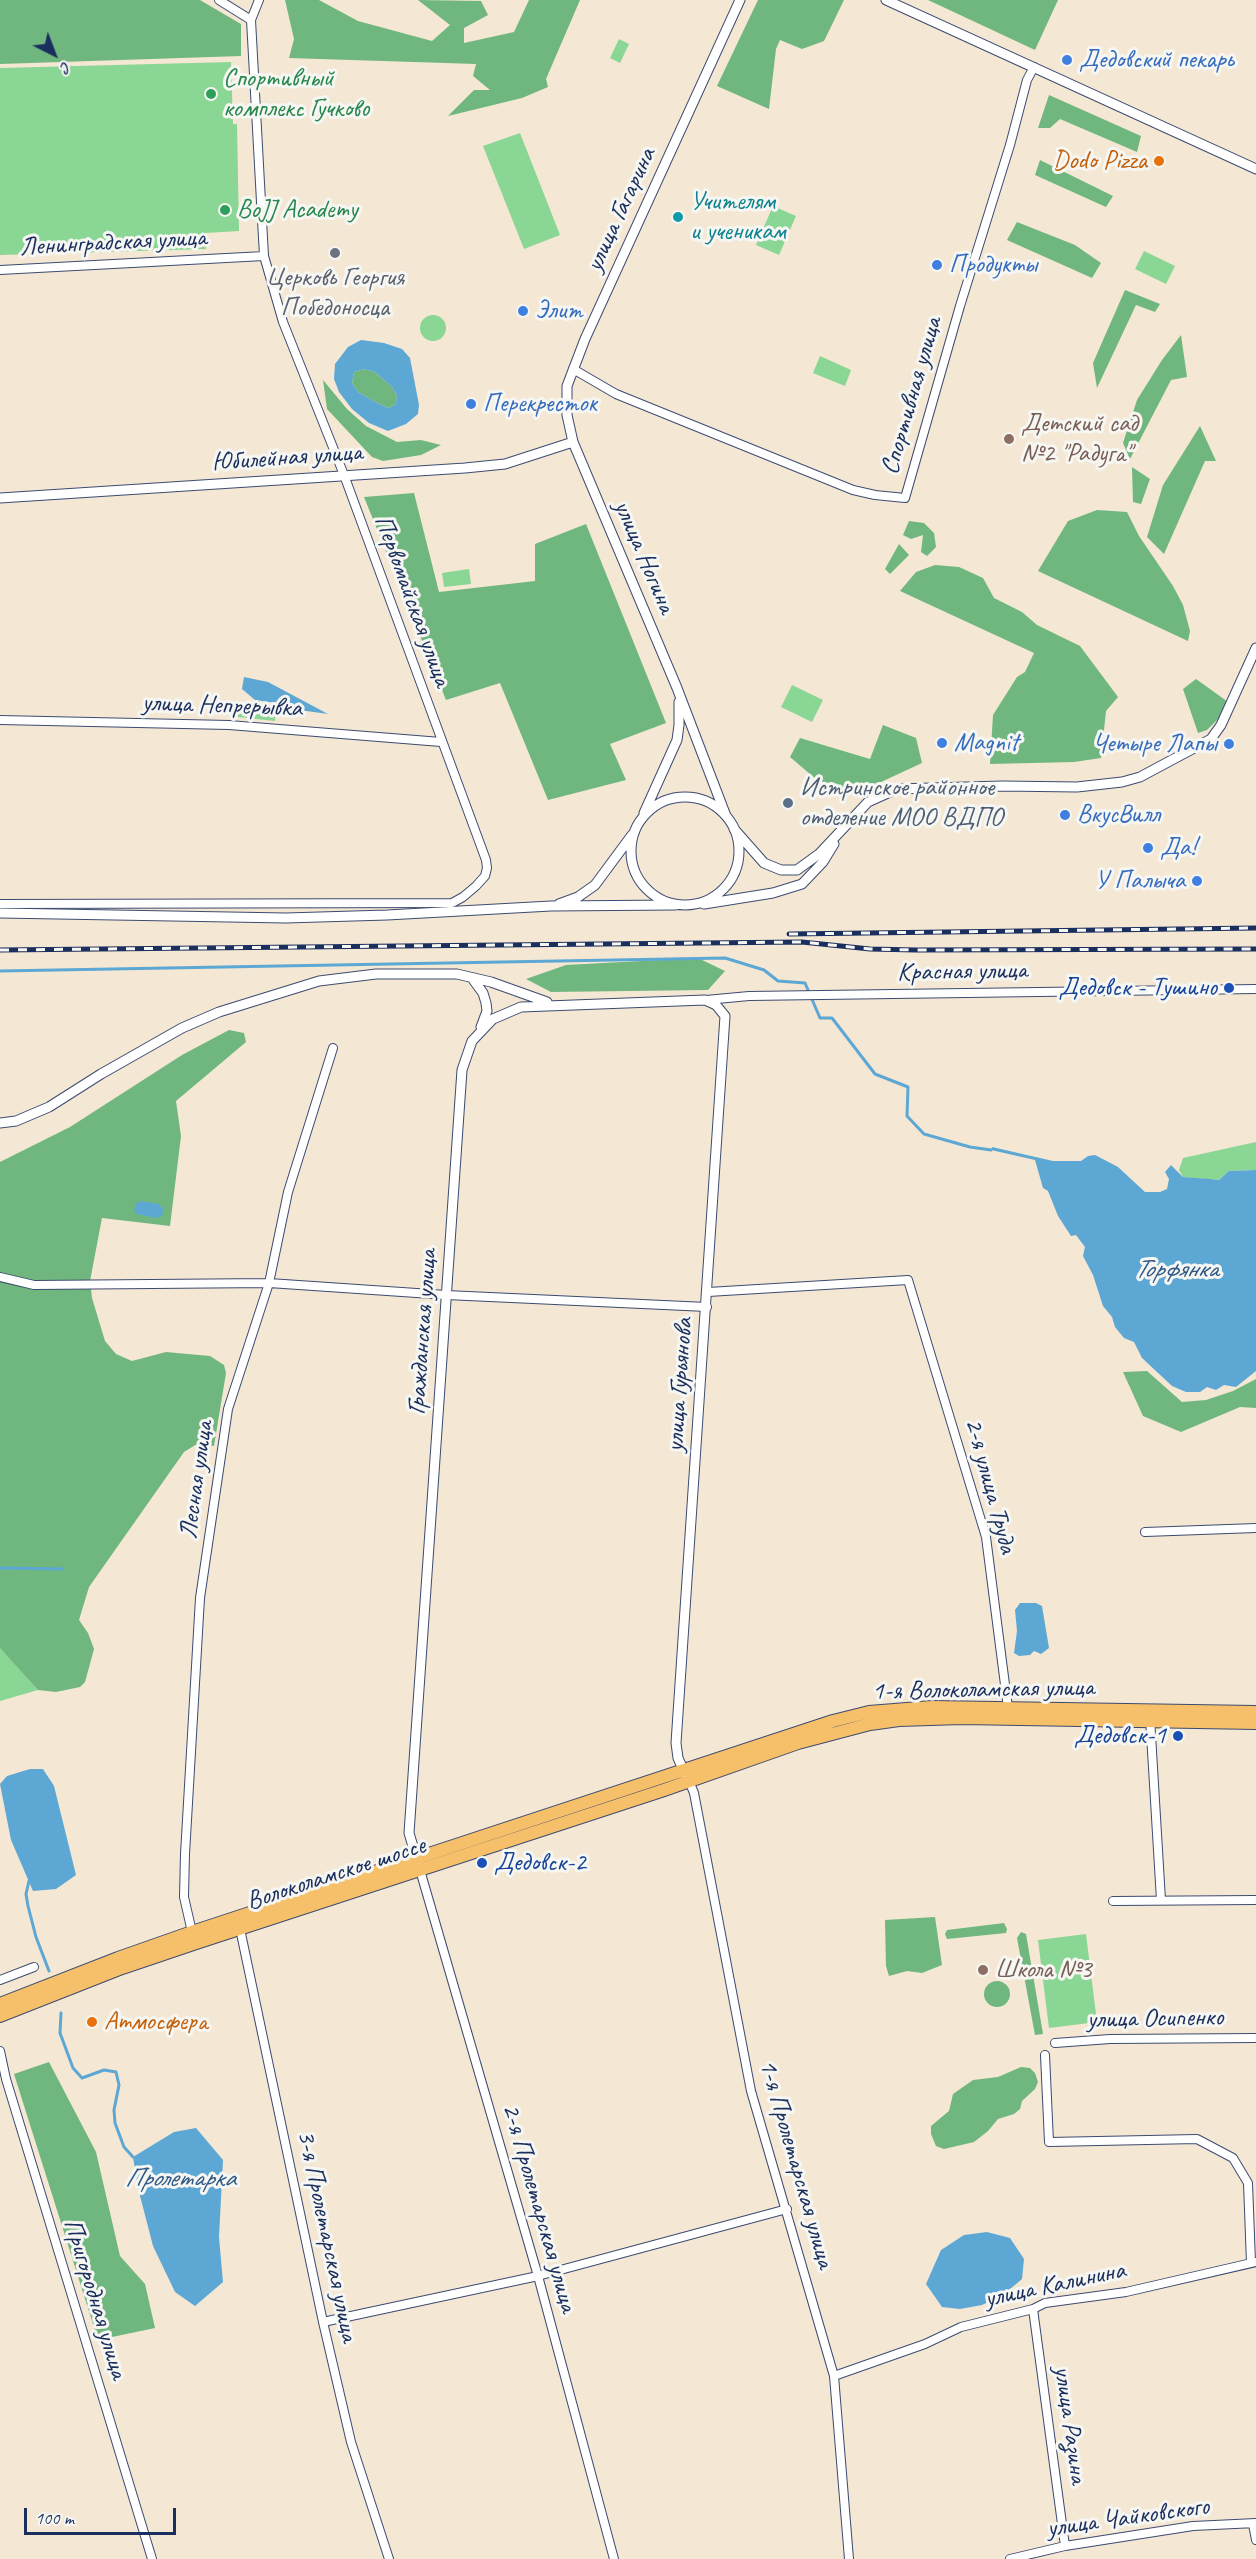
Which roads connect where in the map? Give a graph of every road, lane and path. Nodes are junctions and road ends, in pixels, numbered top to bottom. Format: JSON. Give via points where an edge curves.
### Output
{"nodes":[{"id":1,"x":219,"y":0,"type":"edge"},
{"id":2,"x":260,"y":0,"type":"edge"},
{"id":3,"x":740,"y":0,"type":"edge"},
{"id":4,"x":886,"y":0,"type":"edge"},
{"id":5,"x":251,"y":20,"type":"junction"},
{"id":6,"x":1034,"y":67,"type":"junction"},
{"id":7,"x":1256,"y":169,"type":"edge"},
{"id":8,"x":264,"y":256,"type":"junction"},
{"id":9,"x":0,"y":270,"type":"edge"},
{"id":10,"x":573,"y":369,"type":"junction"},
{"id":11,"x":573,"y":442,"type":"junction"},
{"id":12,"x":344,"y":475,"type":"junction"},
{"id":13,"x":0,"y":498,"type":"edge"},
{"id":14,"x":1256,"y":648,"type":"edge"},
{"id":15,"x":677,"y":688,"type":"junction"},
{"id":16,"x":0,"y":720,"type":"edge"},
{"id":17,"x":441,"y":742,"type":"junction"},
{"id":18,"x":726,"y":816,"type":"junction"},
{"id":19,"x":643,"y":817,"type":"junction"},
{"id":20,"x":734,"y":829,"type":"junction"},
{"id":21,"x":634,"y":832,"type":"junction"},
{"id":22,"x":842,"y":832,"type":"junction"},
{"id":23,"x":0,"y":904,"type":"edge"},
{"id":24,"x":676,"y":904,"type":"junction"},
{"id":25,"x":695,"y":904,"type":"junction"},
{"id":26,"x":551,"y":906,"type":"junction"},
{"id":27,"x":0,"y":913,"type":"edge"},
{"id":28,"x":472,"y":978,"type":"junction"},
{"id":29,"x":1256,"y":989,"type":"edge"},
{"id":30,"x":705,"y":1000,"type":"junction"},
{"id":31,"x":565,"y":1004,"type":"junction"},
{"id":32,"x":475,"y":1038,"type":"junction"},
{"id":33,"x":333,"y":1048,"type":"dead end"},
{"id":34,"x":0,"y":1123,"type":"edge"},
{"id":35,"x":0,"y":1277,"type":"edge"},
{"id":36,"x":268,"y":1283,"type":"junction"},
{"id":37,"x":708,"y":1292,"type":"junction"},
{"id":38,"x":446,"y":1295,"type":"junction"},
{"id":39,"x":706,"y":1307,"type":"junction"},
{"id":40,"x":1256,"y":1528,"type":"edge"},
{"id":41,"x":1145,"y":1532,"type":"dead end"},
{"id":42,"x":1008,"y":1708,"type":"junction"},
{"id":43,"x":1256,"y":1712,"type":"edge"},
{"id":44,"x":1150,"y":1716,"type":"junction"},
{"id":45,"x":1256,"y":1723,"type":"edge"},
{"id":46,"x":686,"y":1776,"type":"junction"},
{"id":47,"x":418,"y":1864,"type":"junction"},
{"id":48,"x":1161,"y":1900,"type":"junction"},
{"id":49,"x":1256,"y":1900,"type":"edge"},
{"id":50,"x":1113,"y":1901,"type":"dead end"},
{"id":51,"x":239,"y":1923,"type":"junction"},
{"id":52,"x":192,"y":1932,"type":"junction"},
{"id":53,"x":34,"y":1967,"type":"dead end"},
{"id":54,"x":0,"y":1980,"type":"edge"},
{"id":55,"x":0,"y":2004,"type":"edge"},
{"id":56,"x":0,"y":2016,"type":"edge"},
{"id":57,"x":1256,"y":2038,"type":"edge"},
{"id":58,"x":1055,"y":2043,"type":"dead end"},
{"id":59,"x":0,"y":2051,"type":"edge"},
{"id":60,"x":1045,"y":2055,"type":"dead end"},
{"id":61,"x":787,"y":2209,"type":"junction"},
{"id":62,"x":1254,"y":2262,"type":"edge"},
{"id":63,"x":538,"y":2276,"type":"junction"},
{"id":64,"x":1033,"y":2309,"type":"junction"},
{"id":65,"x":323,"y":2322,"type":"junction"},
{"id":66,"x":834,"y":2376,"type":"junction"},
{"id":67,"x":1254,"y":2524,"type":"edge"},
{"id":68,"x":1256,"y":2540,"type":"edge"},
{"id":69,"x":1065,"y":2546,"type":"junction"},
{"id":70,"x":152,"y":2559,"type":"edge"},
{"id":71,"x":390,"y":2559,"type":"edge"},
{"id":72,"x":614,"y":2559,"type":"edge"},
{"id":73,"x":849,"y":2559,"type":"edge"},
{"id":74,"x":1014,"y":2559,"type":"edge"}],
"edges":[{"from":1,"to":5,"type":"street"},
{"from":2,"to":5,"type":"street"},
{"from":3,"to":10,"type":"street","name":"улица Гагарина"},
{"from":4,"to":6,"type":"street"},
{"from":5,"to":8,"type":"street","name":"Первомайская улица"},
{"from":6,"to":7,"type":"street"},
{"from":6,"to":10,"type":"street","name":"Спортивная улица","via":[[1027,80],[906,498],[854,490],[616,394]]},
{"from":8,"to":9,"type":"street","name":"Ленинградская улица"},
{"from":8,"to":12,"type":"street","name":"Первомайская улица","via":[[284,322]]},
{"from":10,"to":11,"type":"street","name":"улица Гагарина","via":[[567,386],[567,415]]},
{"from":11,"to":12,"type":"street","name":"Юбилейная улица","via":[[505,464]]},
{"from":11,"to":15,"type":"street","name":"улица Ногина"},
{"from":12,"to":13,"type":"street","name":"Юбилейная улица"},
{"from":12,"to":17,"type":"street","name":"Первомайская улица"},
{"from":14,"to":22,"type":"street","via":[[1211,739],[1140,777],[1097,786],[897,789],[868,802]]},
{"from":15,"to":18,"type":"street","name":"улица Ногина"},
{"from":15,"to":19,"type":"street","via":[[677,740]]},
{"from":16,"to":17,"type":"street","name":"улица Непрерывка","via":[[229,725]]},
{"from":17,"to":23,"type":"street","name":"Первомайская улица","via":[[487,868],[476,886],[452,903]]},
{"from":18,"to":19,"type":"street","via":[[711,804],[684,797],[665,801]]},
{"from":18,"to":20,"type":"street"},
{"from":19,"to":21,"type":"street"},
{"from":20,"to":22,"type":"street","via":[[764,863],[789,871],[797,870],[819,854]]},
{"from":20,"to":25,"type":"street","via":[[739,850],[732,877],[720,892]]},
{"from":21,"to":24,"type":"street","via":[[632,862],[639,879],[651,893]]},
{"from":21,"to":26,"type":"street","via":[[595,885],[578,897]]},
{"from":22,"to":25,"type":"street","via":[[823,862],[802,884],[744,899]]},
{"from":24,"to":25,"type":"street"},
{"from":24,"to":26,"type":"street"},
{"from":26,"to":27,"type":"street","via":[[286,918]]},
{"from":28,"to":31,"type":"street","via":[[542,1001]]},
{"from":28,"to":32,"type":"street","via":[[483,993],[487,1011]]},
{"from":28,"to":34,"type":"street","via":[[440,973],[376,974],[319,981],[278,993],[182,1028],[49,1107]]},
{"from":29,"to":30,"type":"street","name":"Красная улица","via":[[749,996]]},
{"from":30,"to":31,"type":"street","name":"Гражданская улица"},
{"from":30,"to":37,"type":"street","name":"улица Гурьянова","via":[[722,1010],[727,1023]]},
{"from":31,"to":32,"type":"street","name":"Гражданская улица","via":[[521,1007],[493,1019]]},
{"from":32,"to":38,"type":"street","name":"Гражданская улица","via":[[462,1070]]},
{"from":33,"to":36,"type":"street","name":"Лесная улица","via":[[288,1192]]},
{"from":35,"to":36,"type":"street","via":[[34,1285]]},
{"from":36,"to":38,"type":"street"},
{"from":36,"to":52,"type":"street","name":"Лесная улица","via":[[228,1409],[200,1598],[185,1854],[184,1897]]},
{"from":37,"to":39,"type":"street","name":"улица Гурьянова"},
{"from":37,"to":42,"type":"street","name":"2-я улица Труда","via":[[908,1280],[987,1537]]},
{"from":38,"to":39,"type":"street"},
{"from":38,"to":47,"type":"street","name":"Гражданская улица","via":[[409,1833]]},
{"from":39,"to":46,"type":"street","name":"улица Гурьянова","via":[[676,1743]]},
{"from":40,"to":41,"type":"street"},
{"from":42,"to":44,"type":"main road","name":"1-я Волоколамская улица"},
{"from":42,"to":46,"type":"main road","name":"1-я Волоколамская улица","via":[[932,1707],[869,1713],[803,1730]]},
{"from":43,"to":44,"type":"main road","name":"1-я Волоколамская улица"},
{"from":44,"to":45,"type":"main road","name":"1-я Волоколамская улица"},
{"from":44,"to":46,"type":"main road","name":"1-я Волоколамская улица","via":[[889,1721],[840,1731]]},
{"from":44,"to":48,"type":"street"},
{"from":46,"to":47,"type":"main road","name":"Волоколамское шоссе"},
{"from":46,"to":61,"type":"street","name":"1-я Пролетарская улица","via":[[694,1793],[751,2091]]},
{"from":47,"to":51,"type":"main road","name":"Волоколамское шоссе"},
{"from":47,"to":63,"type":"street","name":"2-я Пролетарская улица"},
{"from":48,"to":49,"type":"street"},
{"from":48,"to":50,"type":"street"},
{"from":51,"to":52,"type":"main road","name":"Волоколамское шоссе"},
{"from":51,"to":56,"type":"main road","name":"Волоколамское шоссе"},
{"from":51,"to":65,"type":"street","name":"3-я Пролетарская улица"},
{"from":52,"to":55,"type":"main road","name":"Волоколамское шоссе"},
{"from":53,"to":54,"type":"street"},
{"from":57,"to":58,"type":"street","name":"улица Осипенко"},
{"from":59,"to":70,"type":"street","name":"Пригородная улица"},
{"from":60,"to":62,"type":"street","via":[[1049,2142],[1197,2139],[1233,2158],[1248,2183]]},
{"from":61,"to":63,"type":"street"},
{"from":61,"to":66,"type":"street","name":"1-я Пролетарская улица"},
{"from":62,"to":64,"type":"street","name":"улица Калинина","via":[[1125,2292],[1045,2303]]},
{"from":63,"to":65,"type":"street"},
{"from":63,"to":72,"type":"street","name":"2-я Пролетарская улица"},
{"from":64,"to":66,"type":"street","name":"улица Калинина","via":[[961,2327]]},
{"from":64,"to":69,"type":"street","name":"улица Разина"},
{"from":65,"to":71,"type":"street","name":"3-я Пролетарская улица","via":[[351,2442]]},
{"from":66,"to":73,"type":"street","name":"1-я Пролетарская улица"},
{"from":67,"to":68,"type":"street","name":"улица Чайковского"},
{"from":67,"to":69,"type":"street","name":"улица Чайковского","via":[[1193,2526]]},
{"from":69,"to":74,"type":"street","name":"улица Чайковского"}]}
